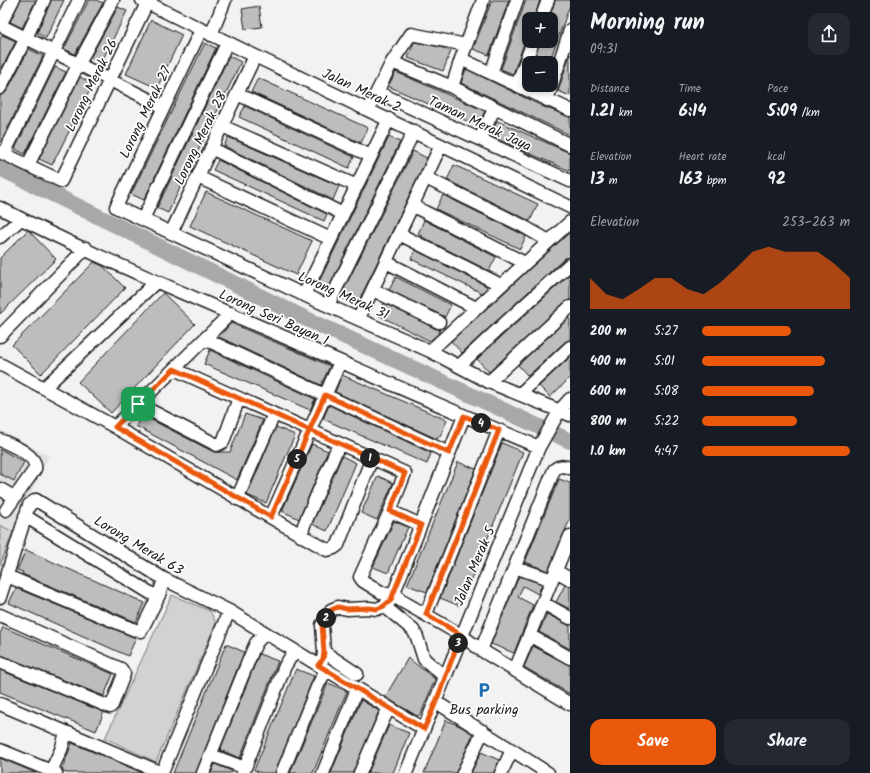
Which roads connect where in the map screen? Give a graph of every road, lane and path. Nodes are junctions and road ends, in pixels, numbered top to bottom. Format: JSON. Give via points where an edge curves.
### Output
{"nodes":[{"id":1,"x":44,"y":0,"type":"edge"},
{"id":2,"x":79,"y":0,"type":"edge"},
{"id":3,"x":113,"y":0,"type":"edge"},
{"id":4,"x":225,"y":0,"type":"edge"},
{"id":5,"x":483,"y":0,"type":"edge"},
{"id":6,"x":517,"y":0,"type":"edge"},
{"id":7,"x":548,"y":0,"type":"edge"},
{"id":8,"x":144,"y":1,"type":"edge"},
{"id":9,"x":7,"y":5,"type":"edge"},
{"id":10,"x":544,"y":12,"type":"edge"},
{"id":11,"x":0,"y":25,"type":"edge"},
{"id":12,"x":570,"y":30,"type":"edge"},
{"id":13,"x":206,"y":32,"type":"junction"},
{"id":14,"x":26,"y":38,"type":"junction"},
{"id":15,"x":227,"y":43,"type":"junction"},
{"id":16,"x":466,"y":45,"type":"junction"},
{"id":17,"x":531,"y":48,"type":"edge"},
{"id":18,"x":54,"y":52,"type":"junction"},
{"id":19,"x":255,"y":56,"type":"junction"},
{"id":20,"x":461,"y":59,"type":"junction"},
{"id":21,"x":392,"y":62,"type":"junction"},
{"id":22,"x":78,"y":64,"type":"junction"},
{"id":23,"x":491,"y":73,"type":"junction"},
{"id":24,"x":110,"y":81,"type":"junction"},
{"id":25,"x":517,"y":85,"type":"junction"},
{"id":26,"x":0,"y":88,"type":"edge"},
{"id":27,"x":452,"y":88,"type":"junction"},
{"id":28,"x":377,"y":92,"type":"junction"},
{"id":29,"x":237,"y":94,"type":"junction"},
{"id":30,"x":547,"y":100,"type":"junction"},
{"id":31,"x":164,"y":108,"type":"junction"},
{"id":32,"x":494,"y":109,"type":"junction"},
{"id":33,"x":368,"y":110,"type":"junction"},
{"id":34,"x":570,"y":110,"type":"edge"},
{"id":35,"x":389,"y":120,"type":"junction"},
{"id":36,"x":222,"y":126,"type":"junction"},
{"id":37,"x":414,"y":131,"type":"junction"},
{"id":38,"x":480,"y":139,"type":"junction"},
{"id":39,"x":442,"y":145,"type":"junction"},
{"id":40,"x":570,"y":146,"type":"edge"},
{"id":41,"x":211,"y":148,"type":"junction"},
{"id":42,"x":2,"y":153,"type":"edge"},
{"id":43,"x":371,"y":156,"type":"junction"},
{"id":44,"x":28,"y":165,"type":"junction"},
{"id":45,"x":198,"y":177,"type":"junction"},
{"id":46,"x":426,"y":178,"type":"junction"},
{"id":47,"x":570,"y":181,"type":"edge"},
{"id":48,"x":357,"y":186,"type":"junction"},
{"id":49,"x":413,"y":206,"type":"junction"},
{"id":50,"x":116,"y":207,"type":"joint"},
{"id":51,"x":570,"y":207,"type":"edge"},
{"id":52,"x":0,"y":208,"type":"edge"},
{"id":53,"x":343,"y":214,"type":"junction"},
{"id":54,"x":21,"y":219,"type":"junction"},
{"id":55,"x":144,"y":219,"type":"junction"},
{"id":56,"x":570,"y":222,"type":"edge"},
{"id":57,"x":171,"y":233,"type":"junction"},
{"id":58,"x":399,"y":234,"type":"junction"},
{"id":59,"x":0,"y":238,"type":"edge"},
{"id":60,"x":331,"y":238,"type":"junction"},
{"id":61,"x":549,"y":241,"type":"junction"},
{"id":62,"x":86,"y":248,"type":"junction"},
{"id":63,"x":386,"y":262,"type":"junction"},
{"id":64,"x":525,"y":263,"type":"junction"},
{"id":65,"x":570,"y":264,"type":"edge"},
{"id":66,"x":156,"y":282,"type":"junction"},
{"id":67,"x":501,"y":285,"type":"junction"},
{"id":68,"x":373,"y":290,"type":"junction"},
{"id":69,"x":304,"y":295,"type":"junction"},
{"id":70,"x":328,"y":305,"type":"junction"},
{"id":71,"x":570,"y":307,"type":"edge"},
{"id":72,"x":476,"y":308,"type":"junction"},
{"id":73,"x":231,"y":313,"type":"junction"},
{"id":74,"x":359,"y":318,"type":"junction"},
{"id":75,"x":439,"y":322,"type":"dead end"},
{"id":76,"x":0,"y":336,"type":"edge"},
{"id":77,"x":205,"y":339,"type":"junction"},
{"id":78,"x":570,"y":347,"type":"edge"},
{"id":79,"x":430,"y":351,"type":"junction"},
{"id":80,"x":340,"y":362,"type":"junction"},
{"id":81,"x":0,"y":364,"type":"edge"},
{"id":82,"x":460,"y":366,"type":"junction"},
{"id":83,"x":174,"y":369,"type":"junction"},
{"id":84,"x":489,"y":382,"type":"junction"},
{"id":85,"x":44,"y":388,"type":"junction"},
{"id":86,"x":520,"y":394,"type":"junction"},
{"id":87,"x":325,"y":395,"type":"junction"},
{"id":88,"x":239,"y":398,"type":"junction"},
{"id":89,"x":570,"y":399,"type":"edge"},
{"id":90,"x":138,"y":404,"type":"junction"},
{"id":91,"x":565,"y":413,"type":"edge"},
{"id":92,"x":274,"y":414,"type":"junction"},
{"id":93,"x":464,"y":416,"type":"junction"},
{"id":94,"x":115,"y":427,"type":"junction"},
{"id":95,"x":310,"y":430,"type":"junction"},
{"id":96,"x":499,"y":430,"type":"junction"},
{"id":97,"x":0,"y":440,"type":"edge"},
{"id":98,"x":339,"y":444,"type":"junction"},
{"id":99,"x":541,"y":444,"type":"junction"},
{"id":100,"x":449,"y":453,"type":"junction"},
{"id":101,"x":372,"y":458,"type":"junction"},
{"id":102,"x":570,"y":468,"type":"edge"},
{"id":103,"x":0,"y":489,"type":"edge"},
{"id":104,"x":14,"y":497,"type":"junction"},
{"id":105,"x":237,"y":499,"type":"junction"},
{"id":106,"x":3,"y":508,"type":"edge"},
{"id":107,"x":390,"y":511,"type":"junction"},
{"id":108,"x":271,"y":517,"type":"junction"},
{"id":109,"x":25,"y":518,"type":"junction"},
{"id":110,"x":421,"y":525,"type":"junction"},
{"id":111,"x":301,"y":536,"type":"junction"},
{"id":112,"x":569,"y":539,"type":"edge"},
{"id":113,"x":515,"y":567,"type":"junction"},
{"id":114,"x":7,"y":576,"type":"junction"},
{"id":115,"x":554,"y":576,"type":"junction"},
{"id":116,"x":164,"y":579,"type":"junction"},
{"id":117,"x":570,"y":579,"type":"edge"},
{"id":118,"x":394,"y":592,"type":"junction"},
{"id":119,"x":159,"y":595,"type":"junction"},
{"id":120,"x":0,"y":597,"type":"edge"},
{"id":121,"x":543,"y":603,"type":"junction"},
{"id":122,"x":384,"y":606,"type":"junction"},
{"id":123,"x":229,"y":612,"type":"junction"},
{"id":124,"x":426,"y":614,"type":"junction"},
{"id":125,"x":0,"y":615,"type":"edge"},
{"id":126,"x":570,"y":618,"type":"edge"},
{"id":127,"x":265,"y":633,"type":"junction"},
{"id":128,"x":461,"y":635,"type":"junction"},
{"id":129,"x":530,"y":635,"type":"junction"},
{"id":130,"x":481,"y":650,"type":"junction"},
{"id":131,"x":297,"y":652,"type":"junction"},
{"id":132,"x":324,"y":652,"type":"junction"},
{"id":133,"x":570,"y":658,"type":"edge"},
{"id":134,"x":0,"y":662,"type":"edge"},
{"id":135,"x":322,"y":667,"type":"junction"},
{"id":136,"x":515,"y":670,"type":"junction"},
{"id":137,"x":357,"y":674,"type":"dead end"},
{"id":138,"x":445,"y":677,"type":"junction"},
{"id":139,"x":357,"y":688,"type":"junction"},
{"id":140,"x":436,"y":702,"type":"junction"},
{"id":141,"x":0,"y":704,"type":"edge"},
{"id":142,"x":570,"y":704,"type":"edge"},
{"id":143,"x":389,"y":708,"type":"junction"},
{"id":144,"x":424,"y":729,"type":"junction"},
{"id":145,"x":483,"y":732,"type":"junction"},
{"id":146,"x":66,"y":733,"type":"junction"},
{"id":147,"x":0,"y":750,"type":"edge"},
{"id":148,"x":512,"y":750,"type":"junction"},
{"id":149,"x":210,"y":755,"type":"junction"},
{"id":150,"x":52,"y":772,"type":"edge"},
{"id":151,"x":244,"y":772,"type":"edge"},
{"id":152,"x":543,"y":772,"type":"edge"},
{"id":153,"x":162,"y":773,"type":"edge"},
{"id":154,"x":203,"y":773,"type":"edge"},
{"id":155,"x":282,"y":773,"type":"edge"},
{"id":156,"x":323,"y":773,"type":"edge"},
{"id":157,"x":360,"y":773,"type":"edge"},
{"id":158,"x":406,"y":773,"type":"edge"},
{"id":159,"x":463,"y":773,"type":"edge"},
{"id":160,"x":501,"y":773,"type":"edge"}],
"edges":[{"from":1,"to":14,"type":"street"},
{"from":2,"to":18,"type":"street"},
{"from":3,"to":22,"type":"street"},
{"from":4,"to":13,"type":"street","name":"Lorong Merak 27"},
{"from":5,"to":16,"type":"street"},
{"from":6,"to":23,"type":"street"},
{"from":7,"to":10,"type":"street"},
{"from":8,"to":13,"type":"street","name":"Jalan Merak 2"},
{"from":8,"to":24,"type":"street","name":"Lorong Merak 26"},
{"from":9,"to":11,"type":"street"},
{"from":11,"to":14,"type":"street"},
{"from":12,"to":30,"type":"street"},
{"from":13,"to":15,"type":"street","name":"Jalan Merak 2"},
{"from":13,"to":31,"type":"street","name":"Lorong Merak 27"},
{"from":14,"to":18,"type":"street"},
{"from":14,"to":26,"type":"street"},
{"from":15,"to":19,"type":"street","name":"Jalan Merak 2"},
{"from":15,"to":55,"type":"street"},
{"from":16,"to":20,"type":"street"},
{"from":16,"to":21,"type":"street","via":[[411,34]]},
{"from":17,"to":25,"type":"street"},
{"from":18,"to":22,"type":"street"},
{"from":18,"to":42,"type":"street"},
{"from":19,"to":29,"type":"street","name":"Lorong Merak 28"},
{"from":19,"to":33,"type":"street","name":"Jalan Merak 2"},
{"from":20,"to":23,"type":"street"},
{"from":20,"to":27,"type":"street"},
{"from":21,"to":27,"type":"street"},
{"from":21,"to":28,"type":"street"},
{"from":22,"to":24,"type":"street"},
{"from":22,"to":44,"type":"street"},
{"from":23,"to":25,"type":"street"},
{"from":24,"to":31,"type":"street"},
{"from":24,"to":44,"type":"street","name":"Lorong Merak 26","via":[[61,181]]},
{"from":25,"to":30,"type":"street"},
{"from":27,"to":32,"type":"street"},
{"from":28,"to":33,"type":"street"},
{"from":28,"to":38,"type":"street","name":"Taman Merak Jaya"},
{"from":29,"to":36,"type":"street","name":"Lorong Merak 28"},
{"from":29,"to":43,"type":"street"},
{"from":30,"to":34,"type":"street"},
{"from":31,"to":50,"type":"street","name":"Lorong Merak 27"},
{"from":32,"to":38,"type":"street"},
{"from":32,"to":40,"type":"street"},
{"from":33,"to":35,"type":"street","name":"Jalan Merak 2"},
{"from":35,"to":37,"type":"street","name":"Jalan Merak 2"},
{"from":35,"to":43,"type":"street"},
{"from":36,"to":41,"type":"street","name":"Lorong Merak 28"},
{"from":36,"to":48,"type":"street"},
{"from":37,"to":39,"type":"street","name":"Jalan Merak 2"},
{"from":37,"to":70,"type":"street"},
{"from":38,"to":47,"type":"street","name":"Taman Merak Jaya"},
{"from":39,"to":46,"type":"street"},
{"from":39,"to":51,"type":"street","name":"Jalan Merak 2"},
{"from":41,"to":45,"type":"street","name":"Lorong Merak 28"},
{"from":41,"to":53,"type":"street"},
{"from":42,"to":44,"type":"street"},
{"from":43,"to":48,"type":"street"},
{"from":45,"to":57,"type":"street","name":"Lorong Merak 28"},
{"from":45,"to":60,"type":"street"},
{"from":46,"to":49,"type":"street"},
{"from":46,"to":61,"type":"street"},
{"from":48,"to":53,"type":"street"},
{"from":49,"to":58,"type":"street"},
{"from":49,"to":64,"type":"street"},
{"from":50,"to":55,"type":"street","name":"Lorong Merak 31"},
{"from":52,"to":54,"type":"street","name":"Lorong Seri Bayan 1"},
{"from":53,"to":60,"type":"street"},
{"from":54,"to":59,"type":"street"},
{"from":54,"to":62,"type":"street","name":"Lorong Seri Bayan 1"},
{"from":55,"to":57,"type":"street","name":"Lorong Merak 31"},
{"from":56,"to":61,"type":"street"},
{"from":57,"to":69,"type":"street","name":"Lorong Merak 31"},
{"from":58,"to":63,"type":"street"},
{"from":58,"to":67,"type":"street"},
{"from":60,"to":69,"type":"street"},
{"from":61,"to":64,"type":"street"},
{"from":62,"to":66,"type":"street","name":"Lorong Seri Bayan 1"},
{"from":62,"to":76,"type":"street"},
{"from":63,"to":68,"type":"street"},
{"from":63,"to":72,"type":"street"},
{"from":64,"to":67,"type":"street"},
{"from":65,"to":82,"type":"street"},
{"from":66,"to":73,"type":"street","name":"Lorong Seri Bayan 1"},
{"from":66,"to":85,"type":"street"},
{"from":67,"to":72,"type":"street"},
{"from":68,"to":74,"type":"street"},
{"from":68,"to":75,"type":"street"},
{"from":69,"to":70,"type":"street","name":"Lorong Merak 31"},
{"from":70,"to":74,"type":"street","name":"Lorong Merak 31"},
{"from":71,"to":84,"type":"street"},
{"from":72,"to":79,"type":"street"},
{"from":73,"to":77,"type":"street"},
{"from":73,"to":80,"type":"street","name":"Lorong Seri Bayan 1"},
{"from":74,"to":79,"type":"street","name":"Lorong Merak 31"},
{"from":77,"to":83,"type":"street"},
{"from":77,"to":87,"type":"street"},
{"from":78,"to":86,"type":"street"},
{"from":79,"to":82,"type":"street","name":"Lorong Merak 31"},
{"from":80,"to":87,"type":"street"},
{"from":80,"to":93,"type":"street","name":"Lorong Seri Bayan 1"},
{"from":81,"to":85,"type":"street"},
{"from":82,"to":84,"type":"street","name":"Lorong Merak 31"},
{"from":83,"to":88,"type":"street"},
{"from":83,"to":90,"type":"street"},
{"from":84,"to":86,"type":"street","name":"Lorong Merak 31"},
{"from":85,"to":94,"type":"street"},
{"from":86,"to":91,"type":"street","name":"Lorong Merak 31"},
{"from":87,"to":95,"type":"street"},
{"from":87,"to":100,"type":"street"},
{"from":88,"to":90,"type":"street","via":[[223,442],[217,445]]},
{"from":88,"to":92,"type":"street"},
{"from":89,"to":91,"type":"street","name":"Jalan Merak 5"},
{"from":90,"to":94,"type":"street"},
{"from":91,"to":99,"type":"street","name":"Jalan Merak 5","via":[[553,421]]},
{"from":92,"to":95,"type":"street"},
{"from":92,"to":105,"type":"street"},
{"from":93,"to":96,"type":"street","name":"Lorong Seri Bayan 1"},
{"from":93,"to":100,"type":"street"},
{"from":94,"to":105,"type":"street"},
{"from":95,"to":98,"type":"street"},
{"from":95,"to":108,"type":"street"},
{"from":96,"to":99,"type":"street","name":"Lorong Seri Bayan 1"},
{"from":96,"to":124,"type":"street"},
{"from":97,"to":104,"type":"street","via":[[30,456],[35,462],[35,469]]},
{"from":98,"to":101,"type":"street"},
{"from":98,"to":111,"type":"street"},
{"from":99,"to":128,"type":"street","name":"Jalan Merak 5"},
{"from":100,"to":110,"type":"street"},
{"from":101,"to":107,"type":"street","via":[[405,473]]},
{"from":101,"to":111,"type":"street","via":[[338,545],[327,550]]},
{"from":102,"to":113,"type":"street","via":[[564,466],[554,470]]},
{"from":103,"to":104,"type":"street"},
{"from":104,"to":106,"type":"street"},
{"from":105,"to":108,"type":"street"},
{"from":106,"to":109,"type":"street"},
{"from":107,"to":110,"type":"street"},
{"from":107,"to":118,"type":"street","via":[[360,578],[384,594]]},
{"from":108,"to":111,"type":"street"},
{"from":109,"to":114,"type":"street"},
{"from":109,"to":116,"type":"street","name":"Lorong Merak 63","via":[[29,505],[36,500]]},
{"from":109,"to":119,"type":"street","via":[[152,594]]},
{"from":110,"to":118,"type":"street"},
{"from":112,"to":115,"type":"street"},
{"from":113,"to":115,"type":"street"},
{"from":113,"to":130,"type":"street"},
{"from":114,"to":119,"type":"street","via":[[141,631]]},
{"from":114,"to":120,"type":"street"},
{"from":115,"to":117,"type":"street"},
{"from":115,"to":121,"type":"street"},
{"from":116,"to":119,"type":"street"},
{"from":116,"to":123,"type":"street","name":"Lorong Merak 63"},
{"from":118,"to":122,"type":"street","via":[[391,600]]},
{"from":118,"to":124,"type":"street","via":[[400,600]]},
{"from":121,"to":126,"type":"street"},
{"from":121,"to":129,"type":"street"},
{"from":122,"to":132,"type":"street","via":[[377,609],[338,607],[331,610],[322,625]]},
{"from":122,"to":138,"type":"street","via":[[413,630],[424,659]]},
{"from":123,"to":127,"type":"street","name":"Lorong Merak 63"},
{"from":123,"to":153,"type":"street"},
{"from":124,"to":128,"type":"street"},
{"from":125,"to":134,"type":"street","via":[[121,669],[124,674],[110,707]]},
{"from":127,"to":131,"type":"street","name":"Lorong Merak 63"},
{"from":127,"to":149,"type":"street","via":[[256,643]]},
{"from":128,"to":130,"type":"street"},
{"from":128,"to":138,"type":"street","name":"Jalan Merak 5"},
{"from":129,"to":133,"type":"street"},
{"from":129,"to":136,"type":"street"},
{"from":130,"to":136,"type":"street"},
{"from":131,"to":135,"type":"street","name":"Lorong Merak 63"},
{"from":131,"to":151,"type":"street","via":[[285,666]]},
{"from":132,"to":135,"type":"street"},
{"from":132,"to":137,"type":"street"},
{"from":135,"to":139,"type":"street","name":"Lorong Merak 63"},
{"from":135,"to":155,"type":"street","via":[[318,685]]},
{"from":136,"to":142,"type":"street"},
{"from":138,"to":140,"type":"street","name":"Jalan Merak 5"},
{"from":139,"to":143,"type":"street","name":"Lorong Merak 63"},
{"from":139,"to":156,"type":"street"},
{"from":140,"to":144,"type":"street","name":"Jalan Merak 5"},
{"from":140,"to":145,"type":"street"},
{"from":141,"to":146,"type":"street"},
{"from":143,"to":144,"type":"street","name":"Lorong Merak 63"},
{"from":143,"to":157,"type":"street"},
{"from":144,"to":158,"type":"street","name":"Jalan Merak 5"},
{"from":145,"to":148,"type":"street"},
{"from":145,"to":159,"type":"street"},
{"from":146,"to":150,"type":"street"},
{"from":146,"to":153,"type":"street"},
{"from":147,"to":150,"type":"street"},
{"from":148,"to":152,"type":"street"},
{"from":148,"to":160,"type":"street"},
{"from":149,"to":151,"type":"street"},
{"from":149,"to":154,"type":"street"}]}
